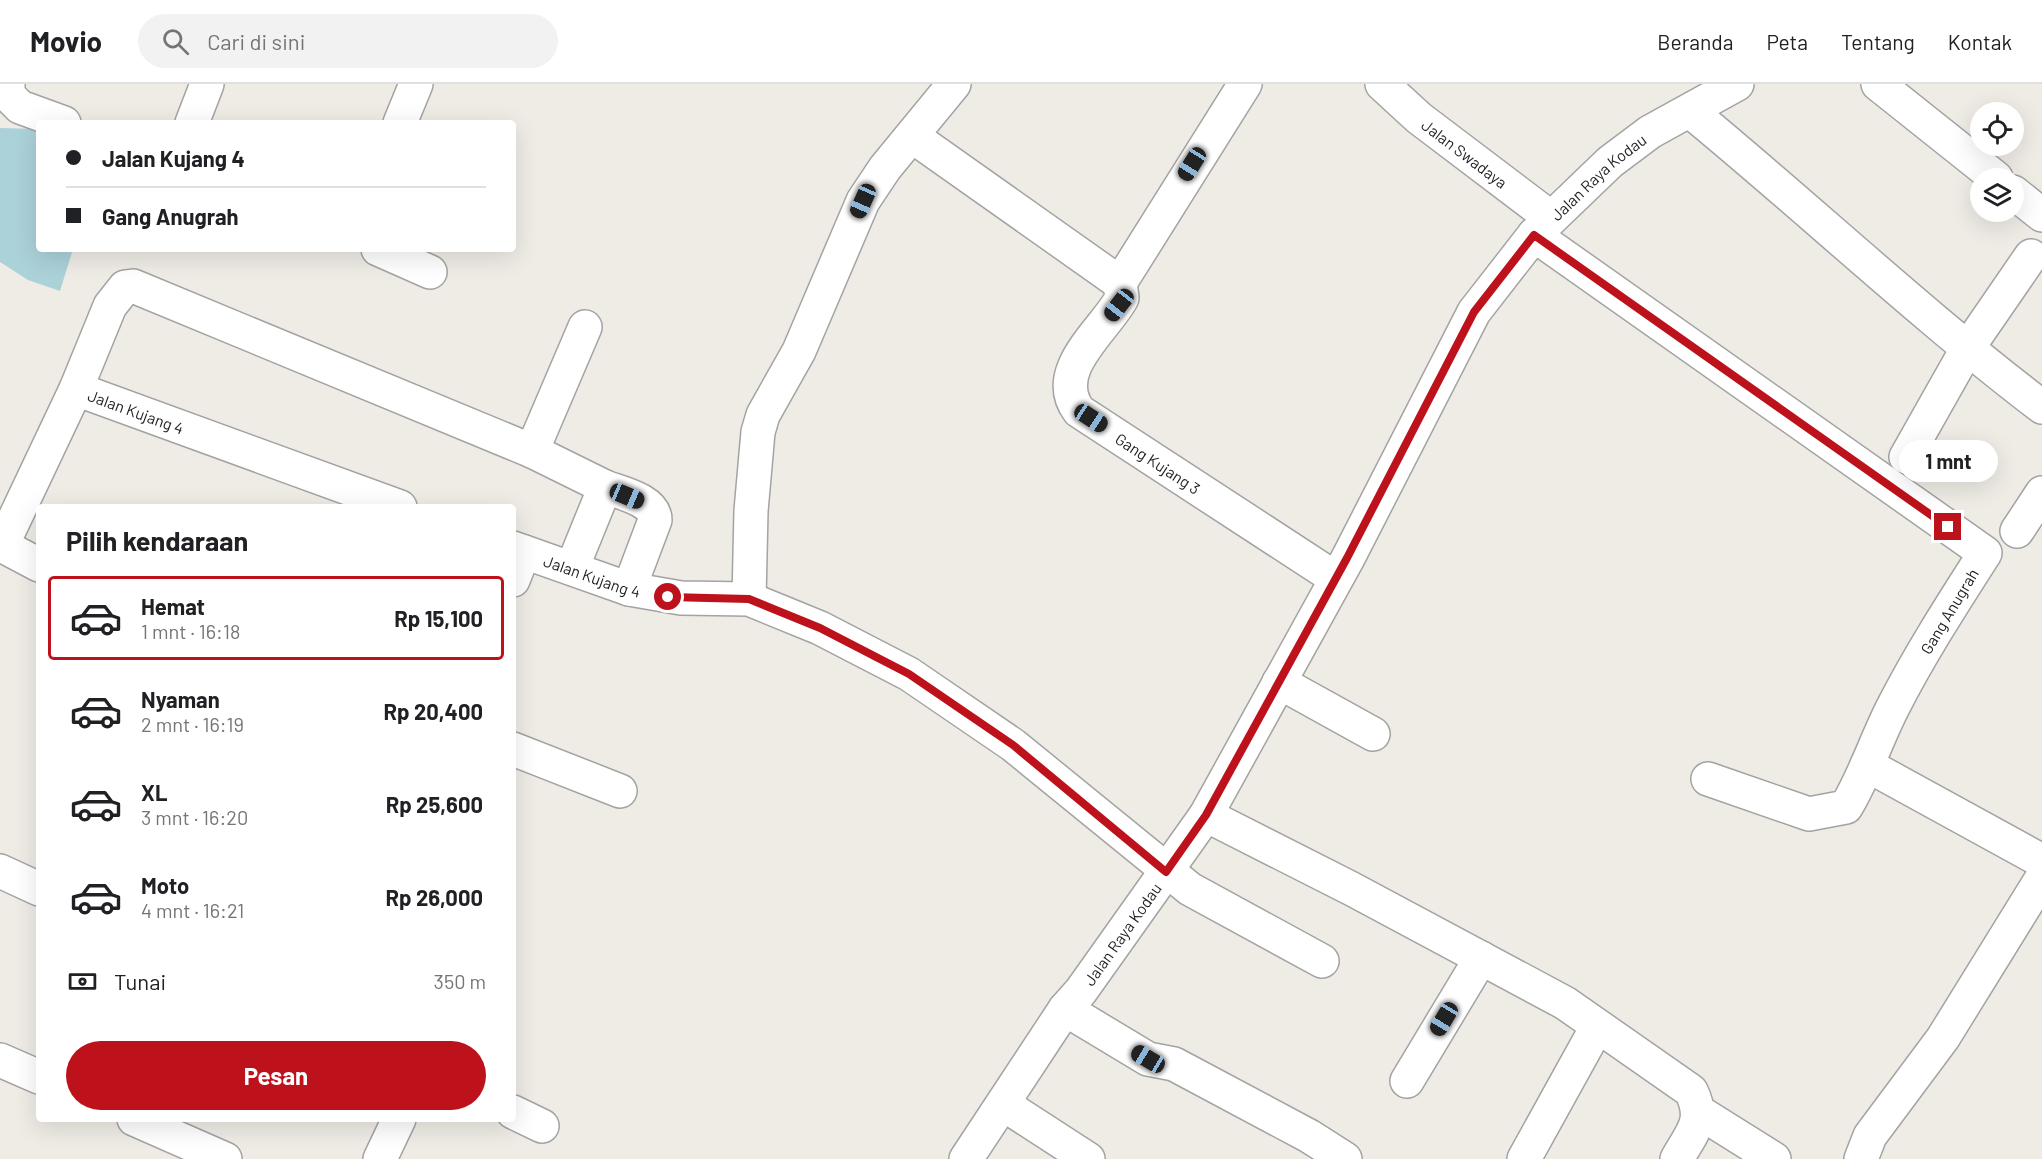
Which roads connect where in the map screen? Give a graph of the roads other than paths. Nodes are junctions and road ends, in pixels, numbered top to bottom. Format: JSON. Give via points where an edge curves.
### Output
{"nodes":[{"id":1,"x":207,"y":84,"type":"edge"},
{"id":2,"x":416,"y":84,"type":"edge"},
{"id":3,"x":954,"y":84,"type":"edge"},
{"id":4,"x":1245,"y":84,"type":"edge"},
{"id":5,"x":1382,"y":84,"type":"edge"},
{"id":6,"x":1737,"y":84,"type":"edge"},
{"id":7,"x":1878,"y":84,"type":"edge"},
{"id":8,"x":8,"y":90,"type":"edge"},
{"id":9,"x":1690,"y":111,"type":"junction"},
{"id":10,"x":56,"y":120,"type":"edge"},
{"id":11,"x":193,"y":120,"type":"edge"},
{"id":12,"x":401,"y":120,"type":"edge"},
{"id":13,"x":912,"y":136,"type":"junction"},
{"id":14,"x":1983,"y":168,"type":"edge"},
{"id":15,"x":1543,"y":227,"type":"junction"},
{"id":16,"x":385,"y":252,"type":"edge"},
{"id":17,"x":2031,"y":256,"type":"dead end"},
{"id":18,"x":430,"y":272,"type":"dead end"},
{"id":19,"x":1120,"y":283,"type":"junction"},
{"id":20,"x":585,"y":327,"type":"dead end"},
{"id":21,"x":1967,"y":349,"type":"junction"},
{"id":22,"x":76,"y":389,"type":"junction"},
{"id":23,"x":2042,"y":407,"type":"edge"},
{"id":24,"x":532,"y":451,"type":"junction"},
{"id":25,"x":1906,"y":457,"type":"dead end"},
{"id":26,"x":605,"y":487,"type":"junction"},
{"id":27,"x":2042,"y":493,"type":"edge"},
{"id":28,"x":392,"y":504,"type":"edge"},
{"id":29,"x":2017,"y":531,"type":"dead end"},
{"id":30,"x":517,"y":560,"type":"edge"},
{"id":31,"x":36,"y":563,"type":"edge"},
{"id":32,"x":572,"y":568,"type":"junction"},
{"id":33,"x":1335,"y":578,"type":"junction"},
{"id":34,"x":629,"y":589,"type":"junction"},
{"id":35,"x":749,"y":599,"type":"junction"},
{"id":36,"x":1279,"y":682,"type":"junction"},
{"id":37,"x":1373,"y":735,"type":"dead end"},
{"id":38,"x":516,"y":750,"type":"edge"},
{"id":39,"x":1867,"y":765,"type":"junction"},
{"id":40,"x":1708,"y":779,"type":"dead end"},
{"id":41,"x":620,"y":791,"type":"dead end"},
{"id":42,"x":1206,"y":815,"type":"junction"},
{"id":43,"x":2042,"y":861,"type":"edge"},
{"id":44,"x":0,"y":871,"type":"edge"},
{"id":45,"x":1166,"y":872,"type":"junction"},
{"id":46,"x":2042,"y":878,"type":"edge"},
{"id":47,"x":36,"y":888,"type":"edge"},
{"id":48,"x":1481,"y":958,"type":"junction"},
{"id":49,"x":1322,"y":961,"type":"dead end"},
{"id":50,"x":1065,"y":1009,"type":"junction"},
{"id":51,"x":1597,"y":1027,"type":"junction"},
{"id":52,"x":0,"y":1060,"type":"edge"},
{"id":53,"x":36,"y":1076,"type":"edge"},
{"id":54,"x":1407,"y":1081,"type":"dead end"},
{"id":55,"x":1003,"y":1104,"type":"junction"},
{"id":56,"x":1699,"y":1112,"type":"junction"},
{"id":57,"x":516,"y":1114,"type":"edge"},
{"id":58,"x":141,"y":1122,"type":"edge"},
{"id":59,"x":398,"y":1122,"type":"edge"},
{"id":60,"x":542,"y":1126,"type":"dead end"},
{"id":61,"x":225,"y":1159,"type":"edge"},
{"id":62,"x":380,"y":1159,"type":"edge"},
{"id":63,"x":966,"y":1159,"type":"edge"},
{"id":64,"x":1088,"y":1159,"type":"edge"},
{"id":65,"x":1345,"y":1159,"type":"edge"},
{"id":66,"x":1524,"y":1159,"type":"edge"},
{"id":67,"x":1677,"y":1159,"type":"edge"},
{"id":68,"x":1774,"y":1159,"type":"edge"},
{"id":69,"x":1861,"y":1159,"type":"edge"}],
"edges":[{"from":1,"to":11,"type":"street"},
{"from":2,"to":12,"type":"street"},
{"from":3,"to":13,"type":"street"},
{"from":4,"to":19,"type":"street","name":"Gang Kujang 3"},
{"from":5,"to":15,"type":"street","name":"Jalan Swadaya"},
{"from":6,"to":9,"type":"street","name":"Jalan Raya Kodau"},
{"from":7,"to":14,"type":"street"},
{"from":8,"to":10,"type":"street","via":[[20,107]]},
{"from":9,"to":15,"type":"street","name":"Jalan Raya Kodau","via":[[1650,132],[1610,162]]},
{"from":9,"to":21,"type":"street"},
{"from":13,"to":19,"type":"street"},
{"from":13,"to":35,"type":"street","via":[[863,201],[799,351],[763,415],[751,511]]},
{"from":15,"to":33,"type":"street","name":"Jalan Raya Kodau","via":[[1474,312]]},
{"from":15,"to":39,"type":"street","name":"Gang Anugrah","via":[[1985,553],[1902,690]]},
{"from":16,"to":18,"type":"street"},
{"from":17,"to":21,"type":"street"},
{"from":19,"to":33,"type":"street","name":"Gang Kujang 3","via":[[1122,298],[1075,365],[1069,383],[1073,403],[1079,411]]},
{"from":20,"to":24,"type":"street"},
{"from":21,"to":23,"type":"street"},
{"from":21,"to":25,"type":"street"},
{"from":22,"to":24,"type":"street","via":[[110,306],[125,287],[133,286]]},
{"from":22,"to":28,"type":"street","name":"Jalan Kujang 4"},
{"from":22,"to":31,"type":"street","via":[[5,539],[7,548]]},
{"from":24,"to":26,"type":"street"},
{"from":26,"to":32,"type":"street"},
{"from":26,"to":34,"type":"street","via":[[649,505],[655,513]]},
{"from":27,"to":29,"type":"street"},
{"from":30,"to":32,"type":"street","name":"Jalan Kujang 4"},
{"from":32,"to":34,"type":"street","name":"Jalan Kujang 4"},
{"from":33,"to":36,"type":"street","name":"Jalan Raya Kodau"},
{"from":34,"to":35,"type":"street","name":"Jalan Kujang 4","via":[[681,598]]},
{"from":35,"to":45,"type":"street","name":"Jalan Kujang 4","via":[[820,628],[909,674],[1013,745]]},
{"from":36,"to":37,"type":"street"},
{"from":36,"to":42,"type":"street","name":"Jalan Raya Kodau"},
{"from":38,"to":41,"type":"street"},
{"from":39,"to":40,"type":"street","name":"Gang Anugrah","via":[[1846,807],[1809,814]]},
{"from":39,"to":43,"type":"street"},
{"from":42,"to":45,"type":"street","name":"Jalan Raya Kodau"},
{"from":42,"to":48,"type":"street"},
{"from":44,"to":47,"type":"street"},
{"from":45,"to":49,"type":"street","name":"Jalan Kujang 4"},
{"from":45,"to":50,"type":"street","name":"Jalan Raya Kodau"},
{"from":46,"to":69,"type":"street","via":[[1943,1038],[1870,1136]]},
{"from":48,"to":51,"type":"street","via":[[1565,1003]]},
{"from":48,"to":54,"type":"street"},
{"from":50,"to":55,"type":"street","name":"Jalan Raya Kodau"},
{"from":50,"to":65,"type":"street","via":[[1148,1059],[1174,1064]]},
{"from":51,"to":56,"type":"street","via":[[1691,1091]]},
{"from":51,"to":66,"type":"street"},
{"from":52,"to":53,"type":"street"},
{"from":55,"to":63,"type":"street","name":"Jalan Raya Kodau"},
{"from":55,"to":64,"type":"street"},
{"from":56,"to":67,"type":"street","via":[[1698,1122]]},
{"from":56,"to":68,"type":"street"},
{"from":57,"to":60,"type":"street"},
{"from":58,"to":61,"type":"street"},
{"from":59,"to":62,"type":"street"}]}
